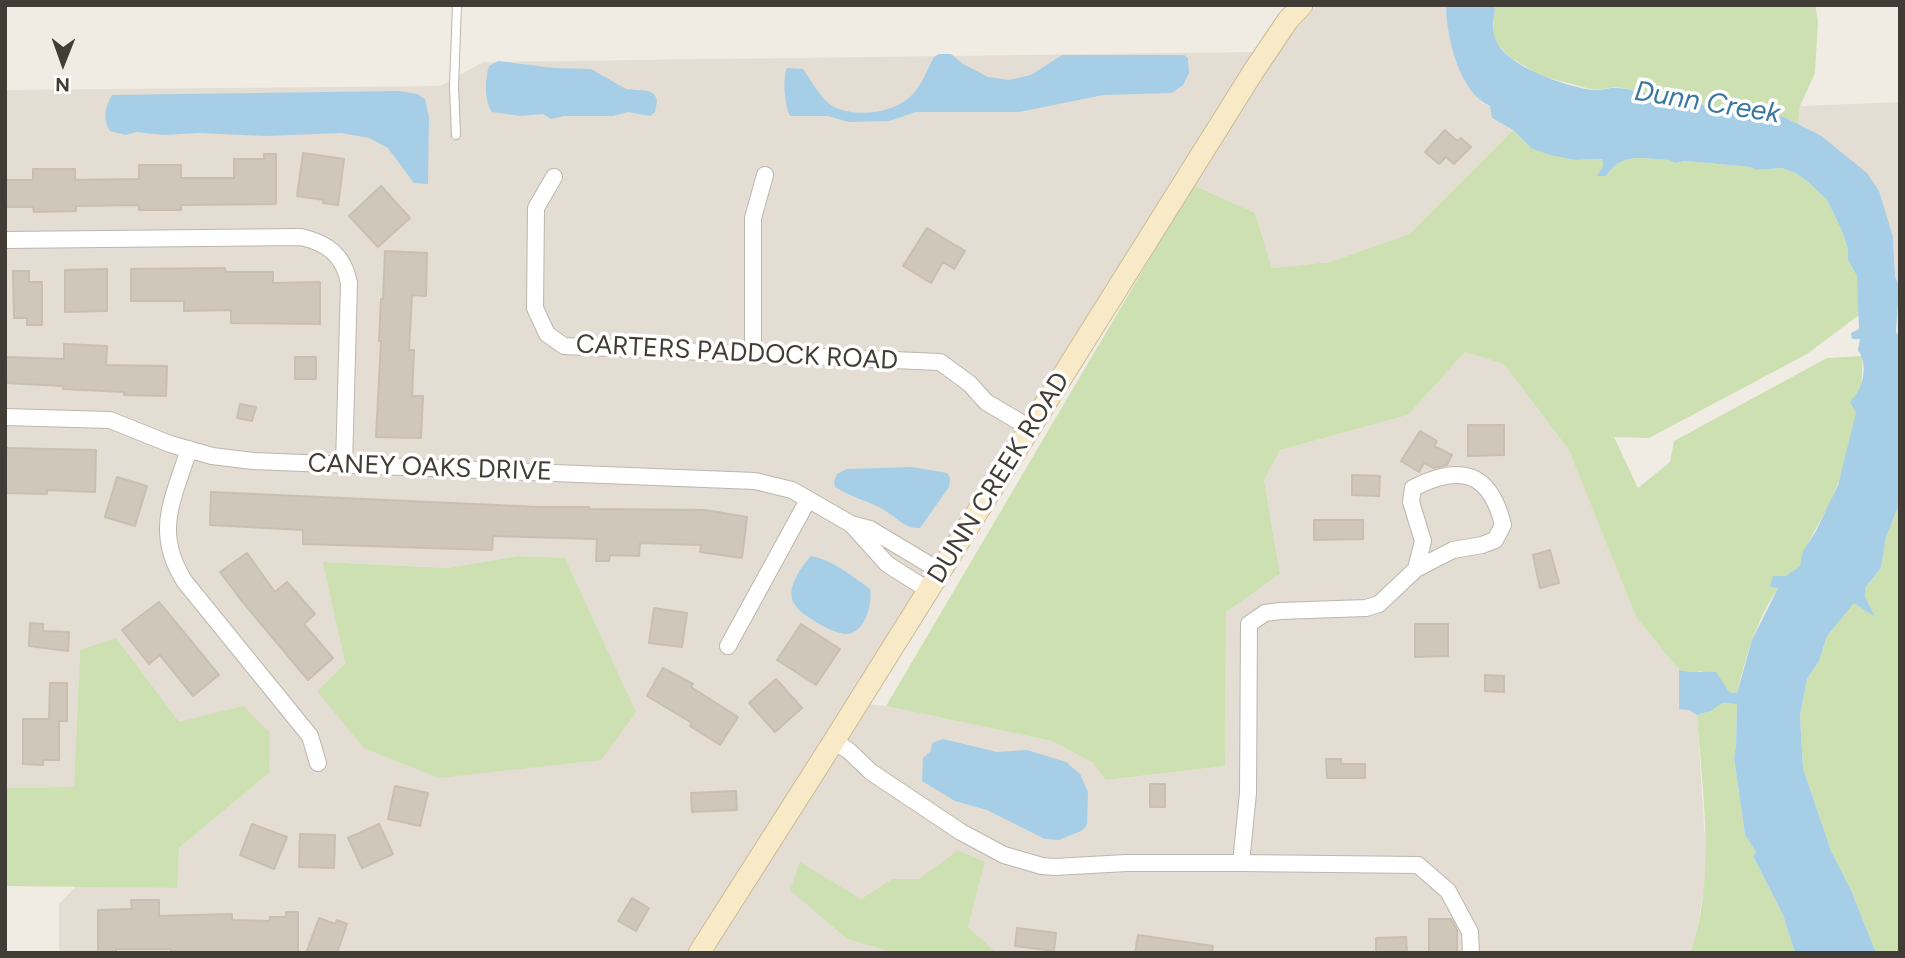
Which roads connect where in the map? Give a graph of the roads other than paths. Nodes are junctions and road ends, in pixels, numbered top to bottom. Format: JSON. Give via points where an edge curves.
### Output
{"nodes":[{"id":1,"x":457,"y":5,"type":"edge"},
{"id":2,"x":1303,"y":5,"type":"edge"},
{"id":3,"x":456,"y":135,"type":"dead end"},
{"id":4,"x":765,"y":175,"type":"dead end"},
{"id":5,"x":554,"y":177,"type":"dead end"},
{"id":6,"x":5,"y":240,"type":"edge"},
{"id":7,"x":752,"y":354,"type":"junction"},
{"id":8,"x":5,"y":417,"type":"edge"},
{"id":9,"x":1030,"y":428,"type":"junction"},
{"id":10,"x":189,"y":449,"type":"junction"},
{"id":11,"x":344,"y":465,"type":"junction"},
{"id":12,"x":808,"y":500,"type":"junction"},
{"id":13,"x":851,"y":524,"type":"junction"},
{"id":14,"x":1416,"y":569,"type":"junction"},
{"id":15,"x":940,"y":571,"type":"junction"},
{"id":16,"x":928,"y":590,"type":"junction"},
{"id":17,"x":728,"y":646,"type":"dead end"},
{"id":18,"x":834,"y":741,"type":"junction"},
{"id":19,"x":318,"y":763,"type":"dead end"},
{"id":20,"x":1241,"y":863,"type":"junction"},
{"id":21,"x":699,"y":953,"type":"edge"},
{"id":22,"x":1471,"y":953,"type":"edge"}],
"edges":[{"from":1,"to":3,"type":"lane"},
{"from":2,"to":9,"type":"street","name":"DUNN CREEK ROAD","via":[[1276,36]]},
{"from":4,"to":7,"type":"street","via":[[753,218]]},
{"from":5,"to":7,"type":"street","name":"CARTERS PADDOCK ROAD","via":[[536,208],[535,308],[547,334],[564,346]]},
{"from":6,"to":11,"type":"street","via":[[301,237],[328,247],[347,270],[349,283]]},
{"from":7,"to":9,"type":"street","name":"CARTERS PADDOCK ROAD","via":[[940,362],[986,402]]},
{"from":8,"to":10,"type":"street","name":"CANEY OAKS DRIVE","via":[[110,420]]},
{"from":9,"to":15,"type":"street","name":"DUNN CREEK ROAD"},
{"from":10,"to":11,"type":"street","name":"CANEY OAKS DRIVE","via":[[253,461]]},
{"from":10,"to":19,"type":"street","via":[[168,517],[166,537],[176,567],[310,736]]},
{"from":11,"to":12,"type":"street","name":"CANEY OAKS DRIVE","via":[[744,480],[777,485]]},
{"from":12,"to":13,"type":"street","name":"CANEY OAKS DRIVE"},
{"from":12,"to":17,"type":"street"},
{"from":13,"to":15,"type":"street","name":"CANEY OAKS DRIVE","via":[[870,529]]},
{"from":13,"to":16,"type":"street","name":"CANEY OAKS DRIVE","via":[[887,564]]},
{"from":14,"to":14,"type":"street","via":[[1453,550],[1495,540],[1503,525],[1497,501],[1483,485],[1463,474],[1436,477],[1413,488],[1411,502],[1423,541]]},
{"from":14,"to":20,"type":"street","via":[[1378,604],[1366,608],[1265,613],[1249,624],[1248,793]]},
{"from":15,"to":16,"type":"street","name":"DUNN CREEK ROAD"},
{"from":16,"to":18,"type":"street","name":"DUNN CREEK ROAD"},
{"from":18,"to":20,"type":"street","via":[[961,832],[1017,859],[1055,867]]},
{"from":18,"to":21,"type":"street","name":"DUNN CREEK ROAD"},
{"from":20,"to":22,"type":"street","via":[[1418,865],[1448,891],[1470,932]]}]}
